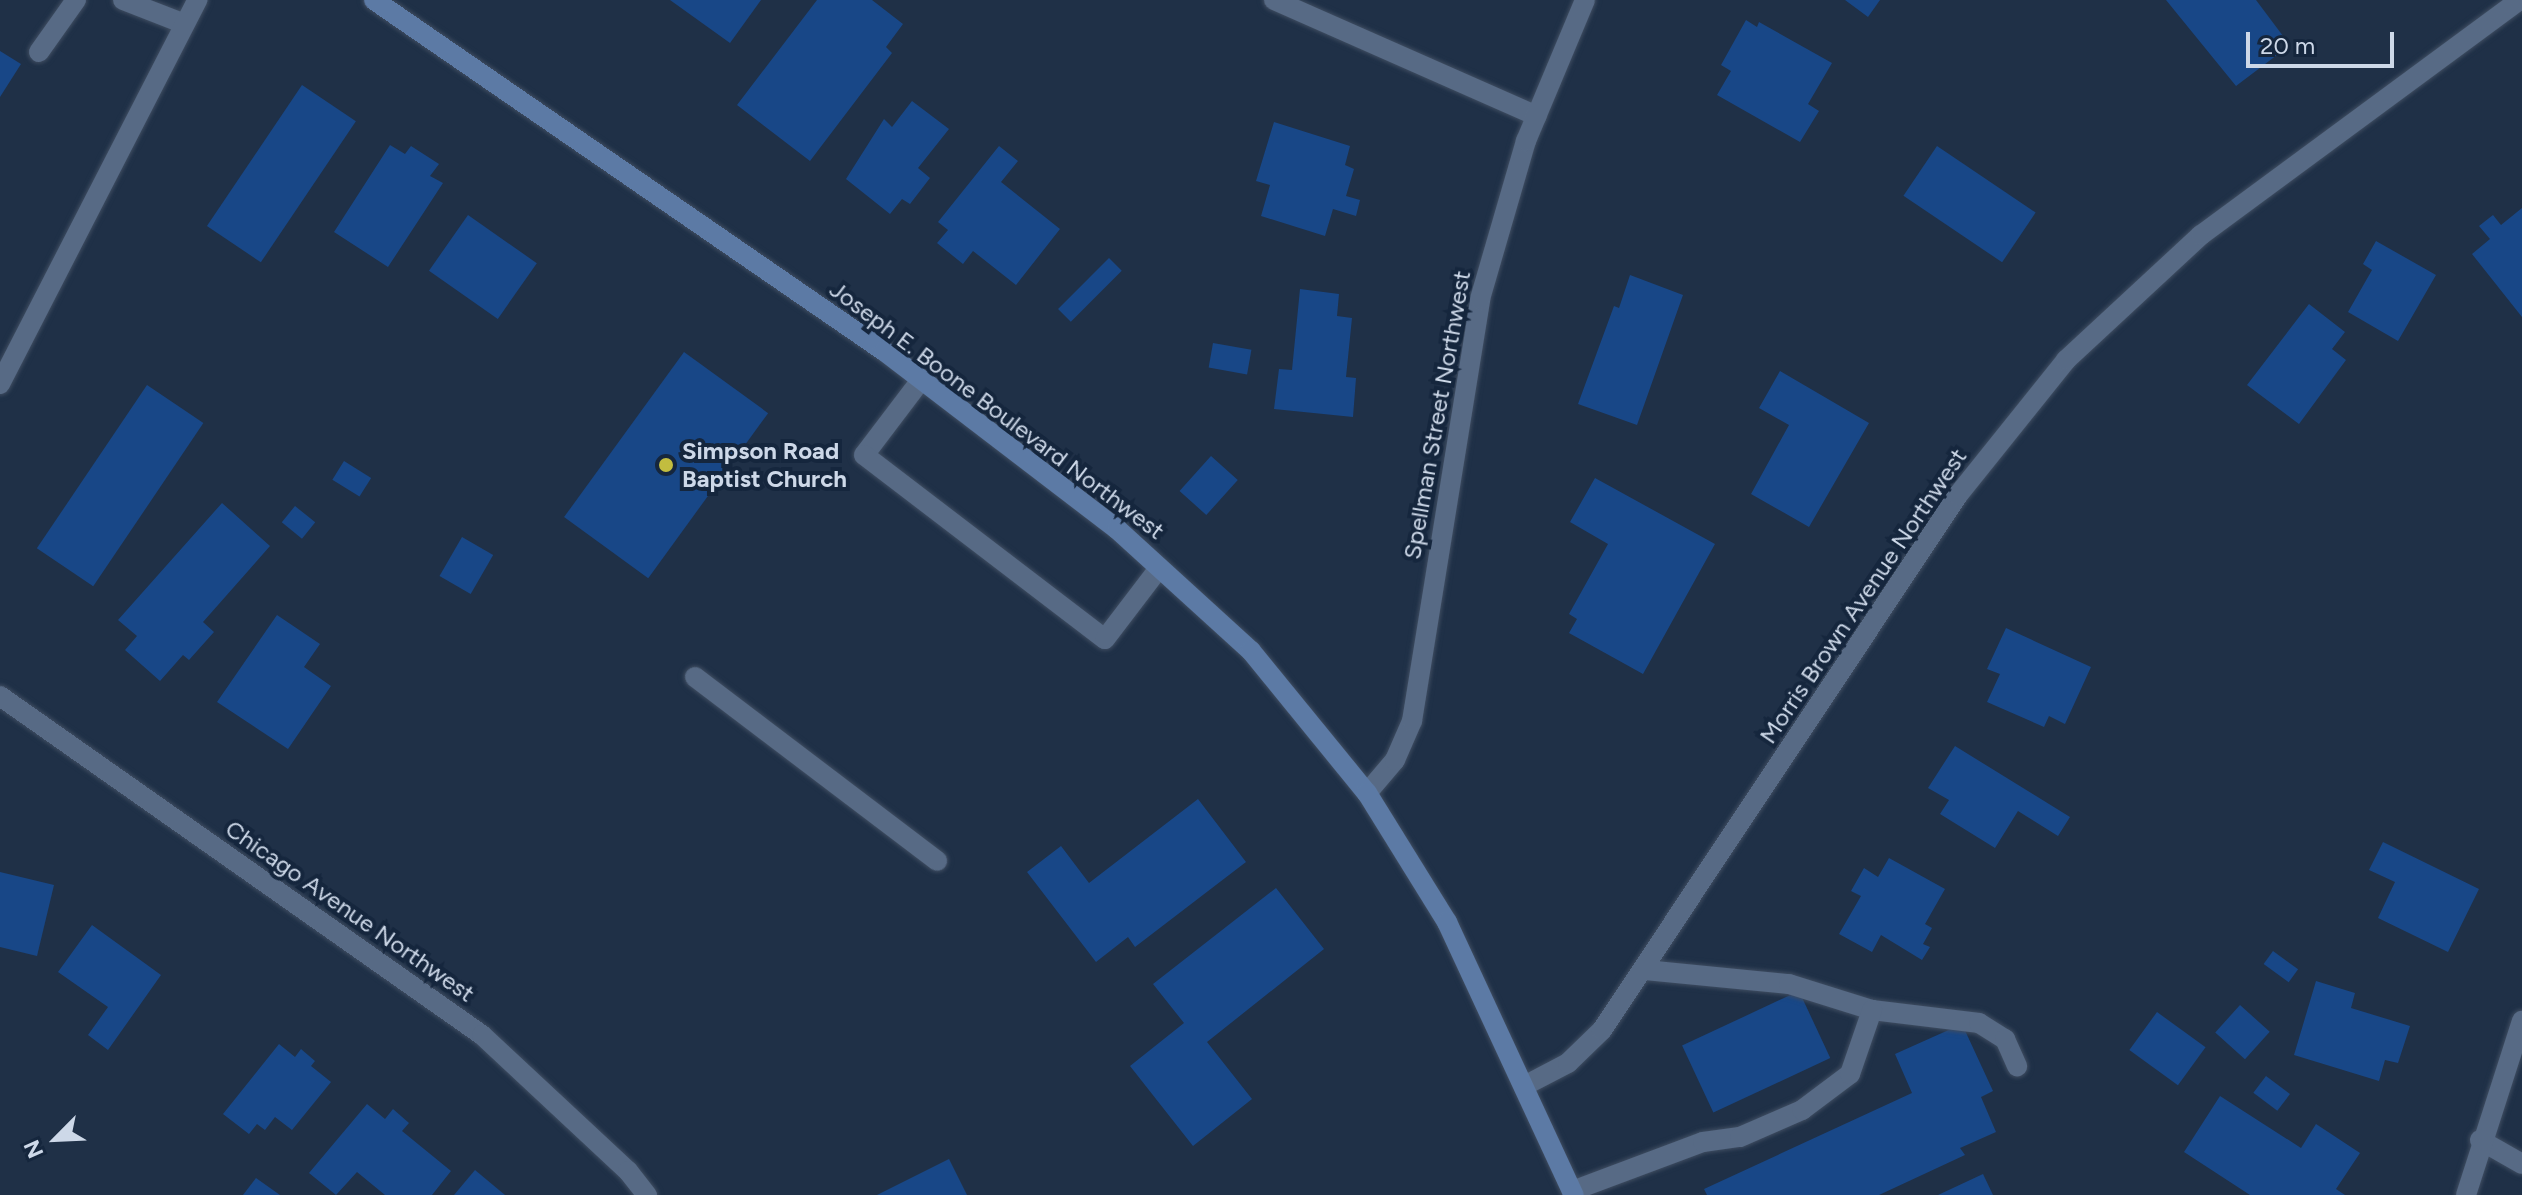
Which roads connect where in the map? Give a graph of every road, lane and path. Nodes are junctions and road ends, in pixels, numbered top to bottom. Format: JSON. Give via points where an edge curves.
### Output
{"nodes":[{"id":1,"x":76,"y":0,"type":"edge"},
{"id":2,"x":123,"y":0,"type":"edge"},
{"id":3,"x":197,"y":0,"type":"edge"},
{"id":4,"x":374,"y":0,"type":"edge"},
{"id":5,"x":1274,"y":0,"type":"edge"},
{"id":6,"x":1585,"y":0,"type":"edge"},
{"id":7,"x":2520,"y":0,"type":"edge"},
{"id":8,"x":185,"y":24,"type":"junction"},
{"id":9,"x":39,"y":52,"type":"dead end"},
{"id":10,"x":1537,"y":116,"type":"junction"},
{"id":11,"x":921,"y":380,"type":"junction"},
{"id":12,"x":0,"y":384,"type":"edge"},
{"id":13,"x":1159,"y":568,"type":"junction"},
{"id":14,"x":695,"y":677,"type":"dead end"},
{"id":15,"x":0,"y":696,"type":"edge"},
{"id":16,"x":1367,"y":793,"type":"junction"},
{"id":17,"x":937,"y":861,"type":"dead end"},
{"id":18,"x":1645,"y":970,"type":"junction"},
{"id":19,"x":1872,"y":1010,"type":"junction"},
{"id":20,"x":2522,"y":1021,"type":"edge"},
{"id":21,"x":2017,"y":1066,"type":"dead end"},
{"id":22,"x":1524,"y":1086,"type":"junction"},
{"id":23,"x":2480,"y":1140,"type":"junction"},
{"id":24,"x":2522,"y":1164,"type":"edge"},
{"id":25,"x":1573,"y":1193,"type":"edge"},
{"id":26,"x":647,"y":1195,"type":"edge"},
{"id":27,"x":2466,"y":1195,"type":"edge"}],
"edges":[{"from":1,"to":9,"type":"street"},
{"from":2,"to":8,"type":"street"},
{"from":3,"to":8,"type":"street"},
{"from":4,"to":11,"type":"main road","name":"Joseph E. Boone Boulevard Northwest"},
{"from":5,"to":10,"type":"street"},
{"from":6,"to":10,"type":"street","name":"Spellman Street Northwest"},
{"from":7,"to":18,"type":"street","name":"Morris Brown Avenue Northwest","via":[[2201,235],[2066,360],[1958,495]]},
{"from":8,"to":12,"type":"street"},
{"from":10,"to":16,"type":"street","name":"Spellman Street Northwest","via":[[1480,299],[1412,721],[1395,760]]},
{"from":11,"to":13,"type":"main road","name":"Joseph E. Boone Boulevard Northwest","via":[[1117,529]]},
{"from":11,"to":13,"type":"street","via":[[864,455],[1105,639]]},
{"from":13,"to":16,"type":"main road","name":"Joseph E. Boone Boulevard Northwest","via":[[1251,651]]},
{"from":14,"to":17,"type":"street"},
{"from":15,"to":26,"type":"street","name":"Chicago Avenue Northwest","via":[[482,1035],[628,1171]]},
{"from":16,"to":22,"type":"main road","name":"Joseph E. Boone Boulevard Northwest","via":[[1447,922]]},
{"from":18,"to":19,"type":"street","via":[[1789,984]]},
{"from":18,"to":22,"type":"street","name":"Morris Brown Avenue Northwest","via":[[1602,1030],[1568,1063]]},
{"from":19,"to":21,"type":"street","via":[[1979,1023],[2005,1039]]},
{"from":19,"to":25,"type":"street","via":[[1850,1074],[1802,1110],[1740,1137],[1703,1142]]},
{"from":20,"to":23,"type":"street"},
{"from":22,"to":25,"type":"main road","name":"Joseph E. Boone Boulevard Northwest"},
{"from":23,"to":24,"type":"street"},
{"from":23,"to":27,"type":"street"}]}
